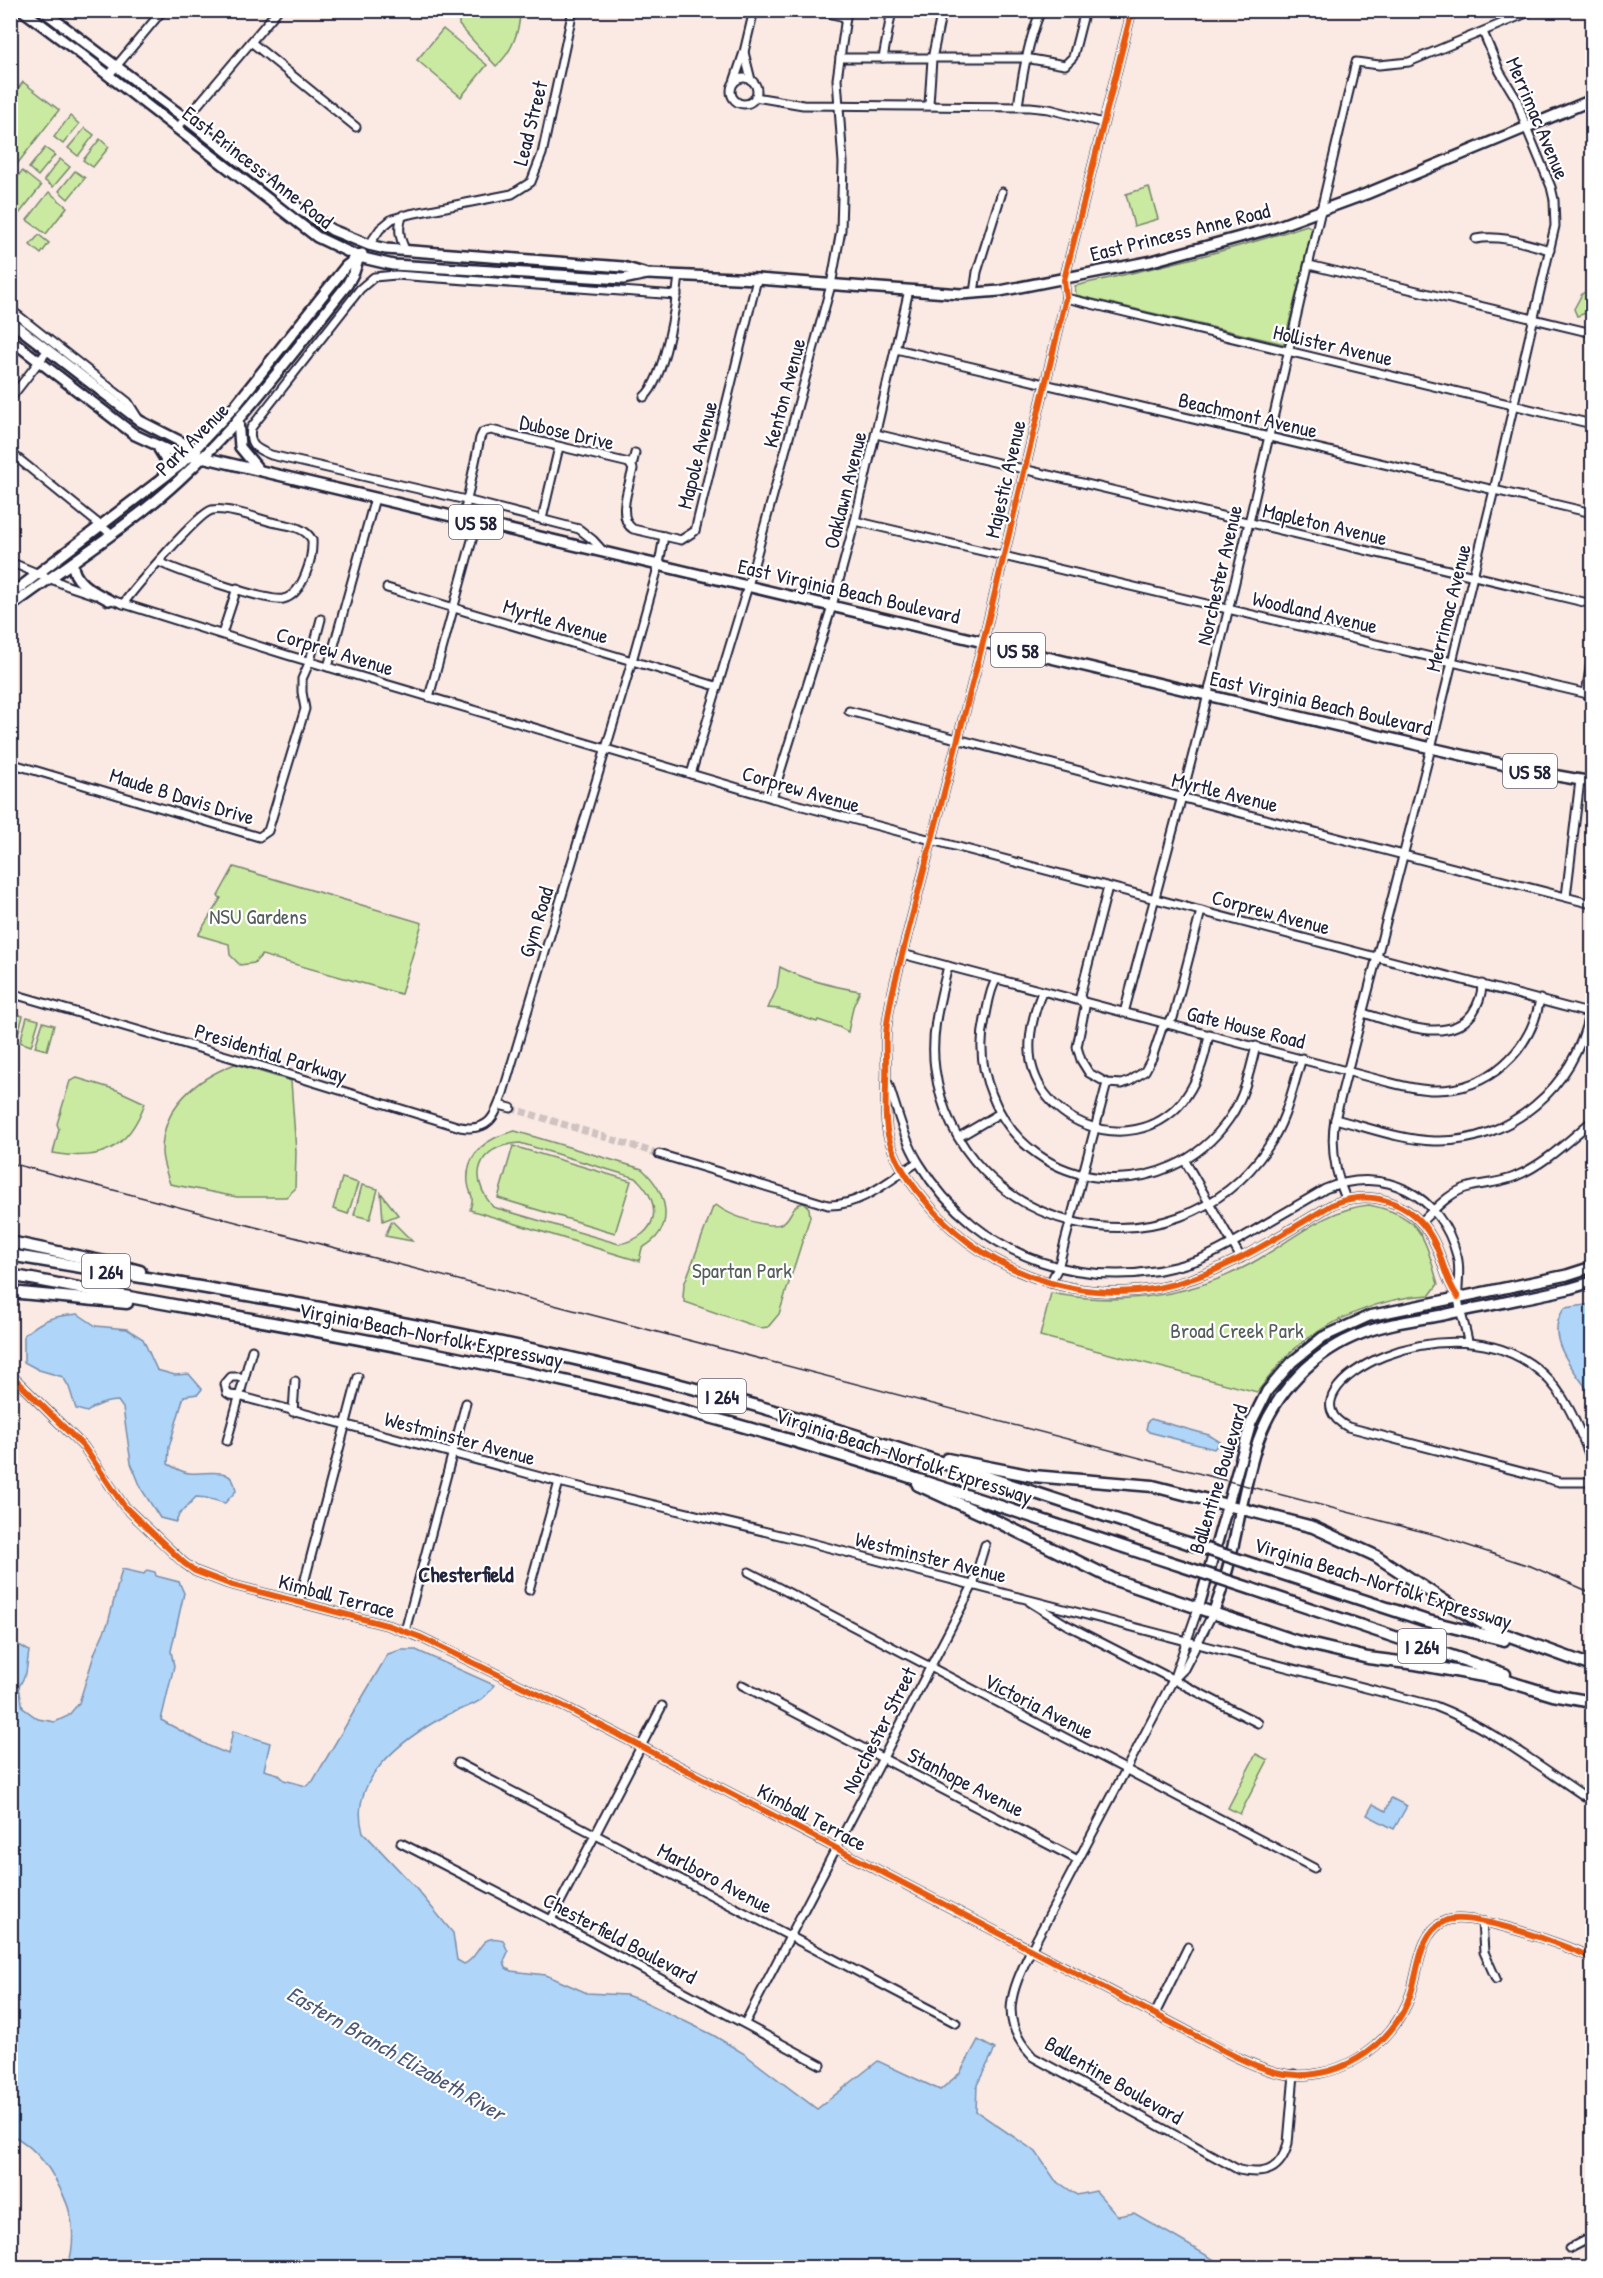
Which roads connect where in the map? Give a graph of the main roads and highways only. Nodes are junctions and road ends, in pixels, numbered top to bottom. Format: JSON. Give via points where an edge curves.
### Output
{"nodes":[{"id":1,"x":22,"y":10,"type":"edge"},
{"id":2,"x":47,"y":12,"type":"edge"},
{"id":3,"x":1593,"y":100,"type":"edge"},
{"id":4,"x":369,"y":245,"type":"junction"},
{"id":5,"x":359,"y":257,"type":"junction"},
{"id":6,"x":647,"y":274,"type":"junction"},
{"id":7,"x":10,"y":321,"type":"edge"},
{"id":8,"x":10,"y":339,"type":"edge"},
{"id":9,"x":238,"y":419,"type":"junction"},
{"id":10,"x":153,"y":444,"type":"junction"},
{"id":11,"x":196,"y":448,"type":"junction"},
{"id":12,"x":202,"y":457,"type":"junction"},
{"id":13,"x":186,"y":458,"type":"junction"},
{"id":14,"x":259,"y":470,"type":"junction"},
{"id":15,"x":162,"y":479,"type":"junction"},
{"id":16,"x":73,"y":563,"type":"junction"},
{"id":17,"x":10,"y":595,"type":"edge"},
{"id":18,"x":109,"y":600,"type":"road end"},
{"id":19,"x":10,"y":607,"type":"edge"},
{"id":20,"x":1593,"y":782,"type":"edge"},
{"id":21,"x":10,"y":1242,"type":"edge"},
{"id":22,"x":10,"y":1255,"type":"edge"},
{"id":23,"x":1593,"y":1267,"type":"edge"},
{"id":24,"x":10,"y":1275,"type":"edge"},
{"id":25,"x":1593,"y":1282,"type":"edge"},
{"id":26,"x":201,"y":1288,"type":"junction"},
{"id":27,"x":10,"y":1292,"type":"edge"},
{"id":28,"x":174,"y":1306,"type":"junction"},
{"id":29,"x":904,"y":1451,"type":"junction"},
{"id":30,"x":894,"y":1472,"type":"junction"},
{"id":31,"x":1227,"y":1504,"type":"junction"},
{"id":32,"x":1243,"y":1508,"type":"junction"},
{"id":33,"x":1198,"y":1609,"type":"junction"},
{"id":34,"x":1213,"y":1613,"type":"junction"},
{"id":35,"x":1593,"y":1667,"type":"edge"},
{"id":36,"x":1593,"y":1702,"type":"edge"}],
"edges":[{"from":1,"to":5,"type":"main road","name":"East Princess Anne Road","via":[[317,237]]},
{"from":2,"to":4,"type":"main road","name":"East Princess Anne Road","via":[[302,211],[332,230]]},
{"from":3,"to":6,"type":"main road","name":"East Princess Anne Road","via":[[1320,212],[1204,248],[1064,280],[974,293]]},
{"from":4,"to":5,"type":"main road","name":"Park Avenue"},
{"from":4,"to":6,"type":"main road","name":"East Princess Anne Road","via":[[623,267]]},
{"from":5,"to":6,"type":"main road","name":"East Princess Anne Road","via":[[393,265],[623,279]]},
{"from":5,"to":9,"type":"main road","name":"Park Avenue","via":[[347,285]]},
{"from":5,"to":11,"type":"main road","name":"Park Avenue","via":[[346,266],[258,379]]},
{"from":7,"to":11,"type":"main road","via":[[140,421]]},
{"from":8,"to":10,"type":"main road","name":"East Virginia Beach Boulevard","number":"US 58","via":[[125,428]]},
{"from":9,"to":12,"type":"main road","name":"Park Avenue"},
{"from":9,"to":14,"type":"main road","via":[[240,447]]},
{"from":10,"to":13,"type":"main road","name":"East Virginia Beach Boulevard","number":"US 58"},
{"from":10,"to":15,"type":"main road","via":[[167,462]]},
{"from":11,"to":12,"type":"main road"},
{"from":11,"to":13,"type":"main road","name":"Park Avenue"},
{"from":12,"to":13,"type":"main road","name":"East Virginia Beach Boulevard","number":"US 58"},
{"from":12,"to":14,"type":"main road","name":"East Virginia Beach Boulevard","number":"US 58"},
{"from":12,"to":16,"type":"main road","name":"Park Avenue","via":[[178,482]]},
{"from":13,"to":15,"type":"main road","name":"Park Avenue"},
{"from":14,"to":20,"type":"main road","name":"East Virginia Beach Boulevard","number":"US 58","via":[[1431,748]]},
{"from":15,"to":17,"type":"main road","name":"Park Avenue"},
{"from":16,"to":18,"type":"main road","via":[[77,577]]},
{"from":16,"to":19,"type":"main road","name":"Park Avenue"},
{"from":21,"to":26,"type":"highway"},
{"from":22,"to":26,"type":"highway","name":"Virginia Beach-Norfolk Expressway","number":"I 264"},
{"from":23,"to":31,"type":"main road","name":"Ballentine Boulevard","via":[[1369,1316],[1334,1330],[1305,1349],[1279,1375],[1258,1407]]},
{"from":24,"to":28,"type":"highway","name":"Virginia Beach-Norfolk Expressway","number":"I 264"},
{"from":25,"to":32,"type":"main road","name":"Ballentine Boulevard","via":[[1363,1333],[1328,1350],[1306,1368],[1276,1404],[1254,1456]]},
{"from":26,"to":29,"type":"highway","name":"Virginia Beach-Norfolk Expressway","number":"I 264","via":[[429,1328],[589,1362],[754,1405]]},
{"from":27,"to":28,"type":"highway"},
{"from":28,"to":30,"type":"highway","name":"Virginia Beach-Norfolk Expressway","number":"I 264","via":[[431,1352],[571,1382],[739,1425]]},
{"from":29,"to":31,"type":"highway","via":[[1033,1476],[1153,1486]]},
{"from":29,"to":35,"type":"highway","name":"Virginia Beach-Norfolk Expressway","number":"I 264","bridge":true,"via":[[1424,1620]]},
{"from":30,"to":33,"type":"highway","via":[[1094,1570]]},
{"from":30,"to":36,"type":"highway","name":"Virginia Beach-Norfolk Expressway","number":"I 264","bridge":true},
{"from":31,"to":32,"type":"highway"},
{"from":31,"to":33,"type":"main road","name":"Ballentine Boulevard"},
{"from":32,"to":34,"type":"main road","name":"Ballentine Boulevard"},
{"from":32,"to":35,"type":"highway","via":[[1335,1535],[1376,1556],[1482,1624]]},
{"from":33,"to":34,"type":"highway"},
{"from":34,"to":36,"type":"highway","via":[[1326,1649],[1494,1677],[1553,1695]]}]}
